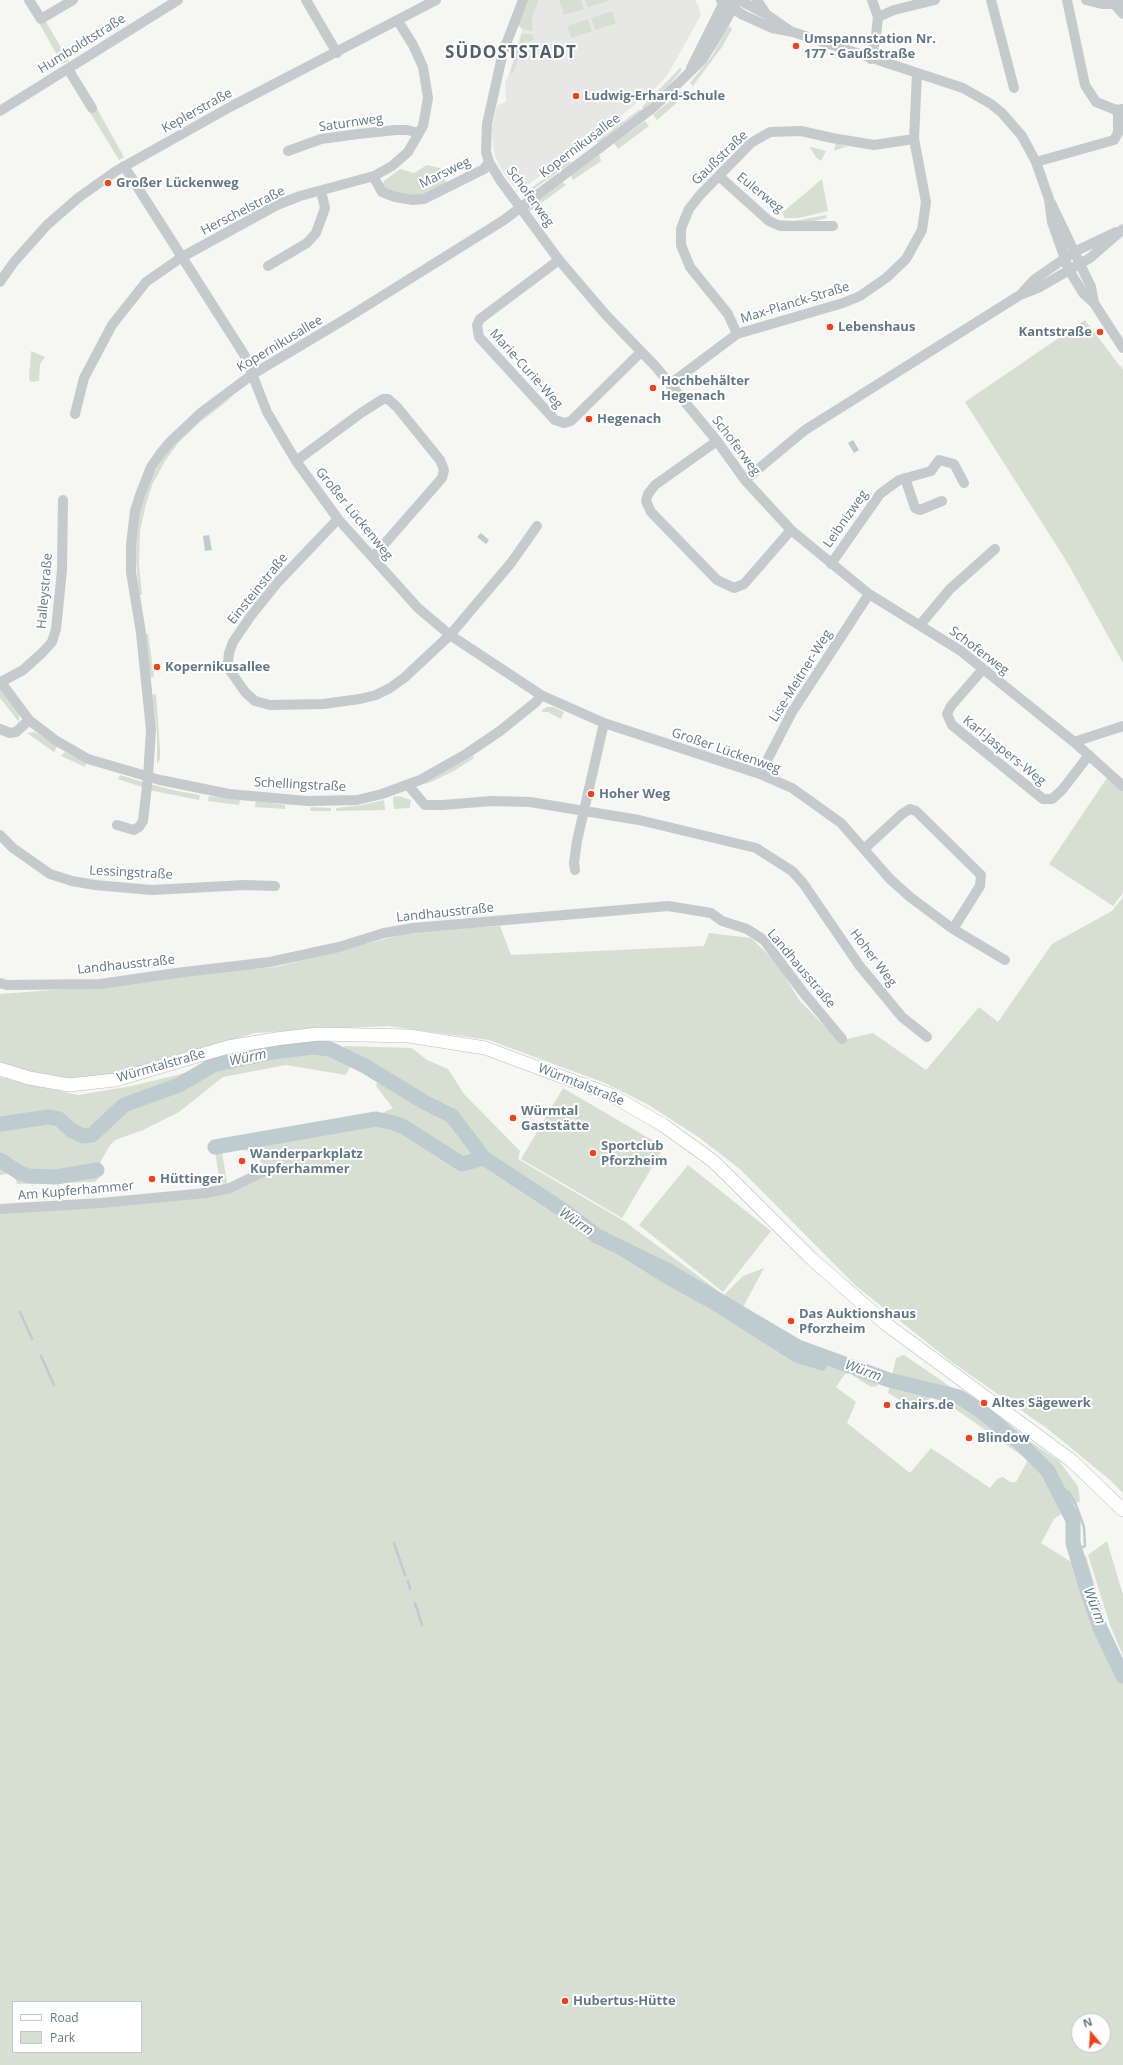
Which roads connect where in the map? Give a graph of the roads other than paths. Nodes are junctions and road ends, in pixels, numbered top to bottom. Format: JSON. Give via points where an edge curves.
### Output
{"nodes":[{"id":1,"x":29,"y":0,"type":"edge"},
{"id":2,"x":73,"y":0,"type":"edge"},
{"id":3,"x":178,"y":0,"type":"edge"},
{"id":4,"x":306,"y":0,"type":"edge"},
{"id":5,"x":436,"y":0,"type":"edge"},
{"id":6,"x":523,"y":0,"type":"edge"},
{"id":7,"x":757,"y":0,"type":"edge"},
{"id":8,"x":872,"y":0,"type":"edge"},
{"id":9,"x":935,"y":0,"type":"edge"},
{"id":10,"x":990,"y":0,"type":"edge"},
{"id":11,"x":1067,"y":0,"type":"edge"},
{"id":12,"x":1086,"y":0,"type":"edge"},
{"id":13,"x":723,"y":1,"type":"edge"},
{"id":14,"x":1118,"y":2,"type":"edge"},
{"id":15,"x":736,"y":3,"type":"edge"},
{"id":16,"x":766,"y":14,"type":"junction"},
{"id":17,"x":1123,"y":14,"type":"edge"},
{"id":18,"x":878,"y":17,"type":"junction"},
{"id":19,"x":398,"y":21,"type":"junction"},
{"id":20,"x":793,"y":32,"type":"junction"},
{"id":21,"x":337,"y":53,"type":"junction"},
{"id":22,"x":871,"y":59,"type":"junction"},
{"id":23,"x":68,"y":69,"type":"junction"},
{"id":24,"x":689,"y":72,"type":"junction"},
{"id":25,"x":917,"y":73,"type":"junction"},
{"id":26,"x":1014,"y":88,"type":"dead end"},
{"id":27,"x":92,"y":108,"type":"dead end"},
{"id":28,"x":1120,"y":109,"type":"edge"},
{"id":29,"x":0,"y":111,"type":"edge"},
{"id":30,"x":419,"y":133,"type":"junction"},
{"id":31,"x":914,"y":139,"type":"junction"},
{"id":32,"x":288,"y":151,"type":"dead end"},
{"id":33,"x":489,"y":162,"type":"junction"},
{"id":34,"x":1036,"y":162,"type":"junction"},
{"id":35,"x":124,"y":166,"type":"junction"},
{"id":36,"x":373,"y":176,"type":"junction"},
{"id":37,"x":720,"y":177,"type":"junction"},
{"id":38,"x":321,"y":191,"type":"junction"},
{"id":39,"x":1049,"y":199,"type":"junction"},
{"id":40,"x":520,"y":207,"type":"junction"},
{"id":41,"x":833,"y":226,"type":"dead end"},
{"id":42,"x":1123,"y":229,"type":"edge"},
{"id":43,"x":1074,"y":252,"type":"junction"},
{"id":44,"x":182,"y":257,"type":"junction"},
{"id":45,"x":1065,"y":258,"type":"junction"},
{"id":46,"x":559,"y":260,"type":"junction"},
{"id":47,"x":1080,"y":264,"type":"junction"},
{"id":48,"x":268,"y":266,"type":"dead end"},
{"id":49,"x":1069,"y":270,"type":"junction"},
{"id":50,"x":0,"y":282,"type":"edge"},
{"id":51,"x":1020,"y":295,"type":"junction"},
{"id":52,"x":1094,"y":303,"type":"junction"},
{"id":53,"x":737,"y":334,"type":"junction"},
{"id":54,"x":1123,"y":348,"type":"edge"},
{"id":55,"x":641,"y":352,"type":"junction"},
{"id":56,"x":253,"y":374,"type":"junction"},
{"id":57,"x":670,"y":384,"type":"junction"},
{"id":58,"x":75,"y":414,"type":"dead end"},
{"id":59,"x":717,"y":441,"type":"junction"},
{"id":60,"x":296,"y":461,"type":"junction"},
{"id":61,"x":905,"y":478,"type":"junction"},
{"id":62,"x":745,"y":480,"type":"junction"},
{"id":63,"x":964,"y":483,"type":"dead end"},
{"id":64,"x":63,"y":500,"type":"dead end"},
{"id":65,"x":942,"y":501,"type":"dead end"},
{"id":66,"x":338,"y":519,"type":"junction"},
{"id":67,"x":537,"y":526,"type":"dead end"},
{"id":68,"x":791,"y":530,"type":"junction"},
{"id":69,"x":995,"y":550,"type":"dead end"},
{"id":70,"x":373,"y":557,"type":"junction"},
{"id":71,"x":831,"y":564,"type":"junction"},
{"id":72,"x":869,"y":594,"type":"junction"},
{"id":73,"x":920,"y":625,"type":"junction"},
{"id":74,"x":450,"y":635,"type":"junction"},
{"id":75,"x":983,"y":669,"type":"junction"},
{"id":76,"x":0,"y":681,"type":"edge"},
{"id":77,"x":541,"y":695,"type":"junction"},
{"id":78,"x":29,"y":720,"type":"junction"},
{"id":79,"x":604,"y":723,"type":"junction"},
{"id":80,"x":1123,"y":726,"type":"edge"},
{"id":81,"x":0,"y":729,"type":"edge"},
{"id":82,"x":1074,"y":742,"type":"junction"},
{"id":83,"x":1089,"y":755,"type":"junction"},
{"id":84,"x":760,"y":774,"type":"junction"},
{"id":85,"x":148,"y":777,"type":"junction"},
{"id":86,"x":408,"y":785,"type":"junction"},
{"id":87,"x":1123,"y":786,"type":"edge"},
{"id":88,"x":584,"y":811,"type":"junction"},
{"id":89,"x":117,"y":825,"type":"dead end"},
{"id":90,"x":0,"y":835,"type":"edge"},
{"id":91,"x":864,"y":849,"type":"junction"},
{"id":92,"x":575,"y":870,"type":"dead end"},
{"id":93,"x":275,"y":886,"type":"dead end"},
{"id":94,"x":953,"y":929,"type":"junction"},
{"id":95,"x":1005,"y":960,"type":"dead end"},
{"id":96,"x":0,"y":983,"type":"edge"},
{"id":97,"x":927,"y":1037,"type":"dead end"},
{"id":98,"x":842,"y":1039,"type":"dead end"},
{"id":99,"x":0,"y":1069,"type":"edge"},
{"id":100,"x":269,"y":1169,"type":"dead end"},
{"id":101,"x":0,"y":1209,"type":"edge"},
{"id":102,"x":1123,"y":1510,"type":"edge"}],
"edges":[{"from":1,"to":2,"type":"street","via":[[41,19]]},
{"from":3,"to":23,"type":"street","name":"Humboldtstraße"},
{"from":4,"to":21,"type":"street"},
{"from":5,"to":19,"type":"street","name":"Keplerstraße"},
{"from":6,"to":33,"type":"street","name":"Schoferweg","via":[[504,52],[488,124],[486,152]]},
{"from":7,"to":16,"type":"street"},
{"from":8,"to":18,"type":"street"},
{"from":9,"to":18,"type":"street","via":[[894,10]]},
{"from":10,"to":26,"type":"street"},
{"from":11,"to":28,"type":"street","via":[[1085,85],[1096,102]]},
{"from":12,"to":14,"type":"street","via":[[1102,4]]},
{"from":13,"to":15,"type":"street"},
{"from":13,"to":24,"type":"street","name":"Kopernikusallee"},
{"from":14,"to":17,"type":"street"},
{"from":15,"to":16,"type":"street"},
{"from":15,"to":20,"type":"street","via":[[772,28]]},
{"from":15,"to":24,"type":"street","name":"Kopernikusallee","via":[[702,60]]},
{"from":16,"to":20,"type":"street"},
{"from":18,"to":22,"type":"street"},
{"from":19,"to":21,"type":"street","name":"Keplerstraße"},
{"from":19,"to":30,"type":"street","name":"Herschelstraße","via":[[423,66],[428,98],[423,126]]},
{"from":20,"to":22,"type":"street"},
{"from":21,"to":35,"type":"street","name":"Keplerstraße"},
{"from":22,"to":25,"type":"street"},
{"from":23,"to":27,"type":"street"},
{"from":23,"to":29,"type":"street","name":"Humboldtstraße"},
{"from":24,"to":40,"type":"street","name":"Kopernikusallee","via":[[654,107]]},
{"from":25,"to":31,"type":"street","name":"Max-Planck-Straße"},
{"from":25,"to":34,"type":"street","via":[[963,88],[991,104],[1013,124]]},
{"from":28,"to":34,"type":"street","via":[[1118,133],[1114,140]]},
{"from":30,"to":32,"type":"street","name":"Saturnweg","via":[[396,130],[321,139]]},
{"from":30,"to":36,"type":"street","name":"Herschelstraße","via":[[408,152],[392,166]]},
{"from":31,"to":37,"type":"street","name":"Gaußstraße","via":[[874,145],[801,131],[770,132],[751,143]]},
{"from":31,"to":53,"type":"street","name":"Max-Planck-Straße","via":[[926,202],[925,219],[918,240],[906,259],[886,278],[860,296]]},
{"from":33,"to":36,"type":"street","name":"Marsweg","via":[[484,168],[424,199],[413,200],[382,192]]},
{"from":33,"to":40,"type":"street","name":"Schoferweg"},
{"from":34,"to":39,"type":"street"},
{"from":35,"to":44,"type":"street","name":"Großer Lückenweg"},
{"from":35,"to":50,"type":"street","name":"Keplerstraße","via":[[78,198],[47,225]]},
{"from":36,"to":38,"type":"street","name":"Herschelstraße"},
{"from":37,"to":41,"type":"street","name":"Eulerweg","via":[[769,221],[780,226]]},
{"from":37,"to":53,"type":"street","name":"Gaußstraße","via":[[689,209],[681,229],[681,245],[690,268],[728,314]]},
{"from":38,"to":44,"type":"street","name":"Herschelstraße","via":[[277,205]]},
{"from":38,"to":48,"type":"street","via":[[325,208],[316,233],[307,243]]},
{"from":39,"to":43,"type":"street"},
{"from":39,"to":45,"type":"street","via":[[1052,222]]},
{"from":40,"to":46,"type":"street","name":"Schoferweg"},
{"from":40,"to":56,"type":"street","name":"Kopernikusallee","via":[[504,220],[354,314]]},
{"from":42,"to":43,"type":"street"},
{"from":42,"to":47,"type":"street"},
{"from":43,"to":45,"type":"street"},
{"from":43,"to":47,"type":"street"},
{"from":44,"to":56,"type":"street","name":"Großer Lückenweg","via":[[245,356]]},
{"from":44,"to":58,"type":"street","name":"Herschelstraße","via":[[146,282],[112,325],[84,378]]},
{"from":45,"to":49,"type":"street"},
{"from":45,"to":51,"type":"street","via":[[1035,279]]},
{"from":46,"to":55,"type":"street","name":"Schoferweg"},
{"from":46,"to":55,"type":"street","name":"Marie-Curie-Weg","via":[[480,319],[477,325],[479,337],[555,420],[564,423],[571,421]]},
{"from":47,"to":49,"type":"street"},
{"from":47,"to":52,"type":"street","via":[[1092,287]]},
{"from":49,"to":51,"type":"street"},
{"from":49,"to":52,"type":"street","via":[[1083,293]]},
{"from":51,"to":62,"type":"street","via":[[805,430]]},
{"from":52,"to":54,"type":"street"},
{"from":53,"to":57,"type":"street","name":"Max-Planck-Straße"},
{"from":55,"to":57,"type":"street","name":"Schoferweg"},
{"from":56,"to":60,"type":"street","name":"Großer Lückenweg","via":[[267,412]]},
{"from":56,"to":85,"type":"street","name":"Kopernikusallee","via":[[202,412],[170,442],[151,467],[135,511],[131,572],[141,633],[151,730]]},
{"from":57,"to":59,"type":"street","name":"Schoferweg"},
{"from":59,"to":62,"type":"street","name":"Schoferweg"},
{"from":59,"to":68,"type":"street","via":[[655,485],[646,501],[651,512],[717,580],[734,588],[744,584]]},
{"from":60,"to":66,"type":"street","name":"Großer Lückenweg"},
{"from":60,"to":70,"type":"street","via":[[383,399],[388,399],[397,407],[440,460],[444,470],[442,478]]},
{"from":61,"to":63,"type":"street","name":"Leibnizweg","via":[[932,471],[939,460],[954,464]]},
{"from":61,"to":65,"type":"street","via":[[915,508],[920,510]]},
{"from":61,"to":71,"type":"street","name":"Leibnizweg","via":[[898,480],[880,494]]},
{"from":62,"to":68,"type":"street","name":"Schoferweg"},
{"from":64,"to":76,"type":"street","name":"Halleystraße","via":[[62,570],[56,629],[52,642],[22,670]]},
{"from":66,"to":70,"type":"street","name":"Großer Lückenweg"},
{"from":66,"to":74,"type":"street","name":"Einsteinstraße","via":[[278,582],[233,642],[228,662],[231,672],[245,692],[255,701],[289,706],[322,704],[376,695],[404,678]]},
{"from":67,"to":74,"type":"street","via":[[511,563]]},
{"from":68,"to":71,"type":"street","name":"Schoferweg"},
{"from":69,"to":73,"type":"street","via":[[950,589]]},
{"from":70,"to":74,"type":"street","name":"Großer Lückenweg","via":[[418,608]]},
{"from":71,"to":72,"type":"street","name":"Schoferweg"},
{"from":72,"to":73,"type":"street","name":"Schoferweg"},
{"from":72,"to":84,"type":"street","name":"Lise-Meitner-Weg","via":[[792,712]]},
{"from":73,"to":75,"type":"street","name":"Schoferweg","via":[[962,650]]},
{"from":74,"to":77,"type":"street","name":"Großer Lückenweg"},
{"from":75,"to":82,"type":"street","name":"Schoferweg"},
{"from":75,"to":83,"type":"street","name":"Karl-Jaspers-Weg","via":[[951,706],[947,714],[952,725],[1043,799],[1052,799],[1062,790]]},
{"from":76,"to":78,"type":"street","name":"Schellingstraße"},
{"from":77,"to":79,"type":"street","name":"Großer Lückenweg"},
{"from":77,"to":86,"type":"street","name":"Schellingstraße","via":[[500,731],[466,754]]},
{"from":78,"to":81,"type":"street","via":[[16,732],[10,733]]},
{"from":78,"to":85,"type":"street","name":"Schellingstraße","via":[[55,740],[88,759]]},
{"from":79,"to":84,"type":"street","name":"Großer Lückenweg"},
{"from":79,"to":88,"type":"street"},
{"from":80,"to":82,"type":"street"},
{"from":82,"to":83,"type":"street","name":"Schoferweg"},
{"from":83,"to":87,"type":"street","name":"Schoferweg"},
{"from":84,"to":91,"type":"street","name":"Großer Lückenweg","via":[[792,788],[818,806],[841,823]]},
{"from":85,"to":86,"type":"street","name":"Schellingstraße","via":[[229,794],[307,800],[357,800]]},
{"from":85,"to":89,"type":"street","via":[[143,821],[139,828],[134,830]]},
{"from":86,"to":88,"type":"street","name":"Hoher Weg","via":[[425,805],[491,801],[530,802]]},
{"from":88,"to":92,"type":"street","via":[[577,841]]},
{"from":88,"to":97,"type":"street","name":"Hoher Weg","via":[[639,820],[756,848],[771,857],[792,871],[803,883],[859,965],[902,1017]]},
{"from":90,"to":93,"type":"street","name":"Lessingstraße","via":[[13,848],[50,874],[72,881],[152,890]]},
{"from":91,"to":94,"type":"street","name":"Großer Lückenweg","via":[[910,897]]},
{"from":91,"to":94,"type":"street","via":[[902,814],[910,809],[916,811],[981,875],[980,886]]},
{"from":94,"to":95,"type":"street","name":"Großer Lückenweg"},
{"from":96,"to":98,"type":"street","name":"Landhausstraße","via":[[100,984],[270,962],[413,928],[668,906],[711,913],[722,921],[747,929],[764,940]]},
{"from":99,"to":102,"type":"main road","name":"Würmtalstraße","via":[[29,1078],[69,1085],[114,1080],[228,1047],[276,1039],[318,1034],[410,1036],[484,1048],[611,1095],[664,1124],[713,1161],[813,1260],[886,1324],[1072,1461]]},
{"from":100,"to":101,"type":"street","name":"Am Kupferhammer","via":[[230,1188],[206,1193]]}]}
